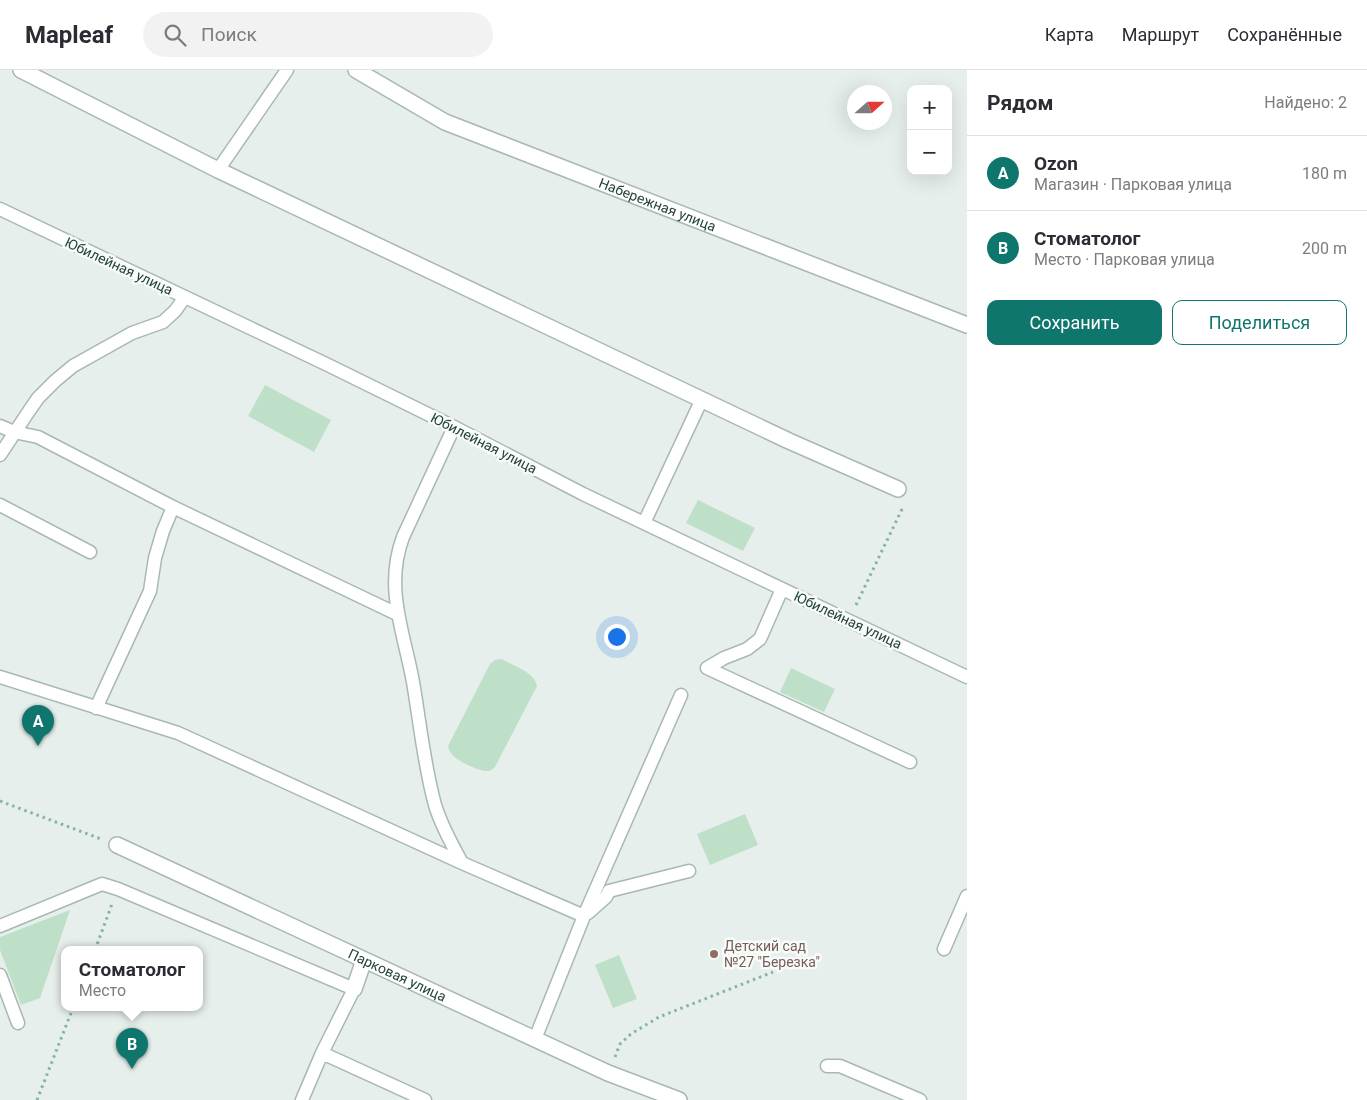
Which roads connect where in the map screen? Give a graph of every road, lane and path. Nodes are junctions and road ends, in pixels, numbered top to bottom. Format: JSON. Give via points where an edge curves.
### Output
{"nodes":[{"id":1,"x":21,"y":70,"type":"edge"},
{"id":2,"x":287,"y":70,"type":"edge"},
{"id":3,"x":356,"y":70,"type":"edge"},
{"id":4,"x":218,"y":170,"type":"junction"},
{"id":5,"x":0,"y":209,"type":"edge"},
{"id":6,"x":185,"y":297,"type":"junction"},
{"id":7,"x":967,"y":325,"type":"edge"},
{"id":8,"x":702,"y":399,"type":"junction"},
{"id":9,"x":0,"y":426,"type":"edge"},
{"id":10,"x":454,"y":427,"type":"junction"},
{"id":11,"x":14,"y":432,"type":"junction"},
{"id":12,"x":0,"y":455,"type":"edge"},
{"id":13,"x":898,"y":489,"type":"joint"},
{"id":14,"x":0,"y":505,"type":"edge"},
{"id":15,"x":173,"y":507,"type":"junction"},
{"id":16,"x":644,"y":523,"type":"junction"},
{"id":17,"x":90,"y":552,"type":"dead end"},
{"id":18,"x":782,"y":589,"type":"junction"},
{"id":19,"x":396,"y":614,"type":"junction"},
{"id":20,"x":849,"y":620,"type":"junction"},
{"id":21,"x":0,"y":677,"type":"edge"},
{"id":22,"x":967,"y":677,"type":"edge"},
{"id":23,"x":681,"y":695,"type":"dead end"},
{"id":24,"x":96,"y":708,"type":"junction"},
{"id":25,"x":910,"y":762,"type":"dead end"},
{"id":26,"x":0,"y":800,"type":"edge"},
{"id":27,"x":118,"y":845,"type":"joint"},
{"id":28,"x":462,"y":863,"type":"junction"},
{"id":29,"x":689,"y":871,"type":"dead end"},
{"id":30,"x":118,"y":889,"type":"junction"},
{"id":31,"x":967,"y":896,"type":"edge"},
{"id":32,"x":584,"y":916,"type":"junction"},
{"id":33,"x":0,"y":926,"type":"edge"},
{"id":34,"x":97,"y":946,"type":"edge"},
{"id":35,"x":944,"y":949,"type":"dead end"},
{"id":36,"x":364,"y":960,"type":"junction"},
{"id":37,"x":773,"y":972,"type":"dead end"},
{"id":38,"x":0,"y":975,"type":"edge"},
{"id":39,"x":354,"y":989,"type":"junction"},
{"id":40,"x":72,"y":1011,"type":"edge"},
{"id":41,"x":18,"y":1023,"type":"dead end"},
{"id":42,"x":535,"y":1039,"type":"junction"},
{"id":43,"x":322,"y":1053,"type":"junction"},
{"id":44,"x":827,"y":1066,"type":"dead end"},
{"id":45,"x":608,"y":1073,"type":"junction"},
{"id":46,"x":38,"y":1100,"type":"edge"},
{"id":47,"x":302,"y":1100,"type":"edge"},
{"id":48,"x":425,"y":1100,"type":"edge"},
{"id":49,"x":679,"y":1100,"type":"edge"},
{"id":50,"x":920,"y":1100,"type":"edge"}],
"edges":[{"from":1,"to":4,"type":"street"},
{"from":2,"to":4,"type":"lane"},
{"from":3,"to":7,"type":"street","name":"Набережная улица","via":[[445,122]]},
{"from":4,"to":8,"type":"street"},
{"from":5,"to":6,"type":"lane","name":"Юбилейная улица"},
{"from":6,"to":10,"type":"lane","name":"Юбилейная улица"},
{"from":6,"to":11,"type":"lane","via":[[163,322],[132,333],[73,366],[38,398]]},
{"from":8,"to":13,"type":"street"},
{"from":8,"to":16,"type":"lane"},
{"from":9,"to":11,"type":"lane"},
{"from":10,"to":16,"type":"lane","name":"Юбилейная улица"},
{"from":10,"to":19,"type":"lane","via":[[397,552]]},
{"from":11,"to":12,"type":"lane"},
{"from":11,"to":15,"type":"lane","via":[[38,437]]},
{"from":13,"to":20,"type":"path","via":[[905,498],[903,508]]},
{"from":14,"to":17,"type":"lane"},
{"from":15,"to":19,"type":"lane"},
{"from":15,"to":24,"type":"lane","via":[[157,549],[150,591]]},
{"from":16,"to":18,"type":"lane","name":"Юбилейная улица"},
{"from":18,"to":20,"type":"lane","name":"Юбилейная улица"},
{"from":18,"to":25,"type":"lane","via":[[760,639],[747,649],[707,668]]},
{"from":19,"to":28,"type":"lane","via":[[436,806]]},
{"from":20,"to":22,"type":"lane","name":"Юбилейная улица"},
{"from":21,"to":24,"type":"lane"},
{"from":23,"to":32,"type":"lane"},
{"from":24,"to":28,"type":"lane","via":[[178,733]]},
{"from":26,"to":27,"type":"path"},
{"from":27,"to":36,"type":"street","name":"Парковая улица"},
{"from":28,"to":32,"type":"lane"},
{"from":29,"to":32,"type":"lane","via":[[609,890],[606,897]]},
{"from":30,"to":33,"type":"lane","via":[[102,884]]},
{"from":30,"to":34,"type":"path"},
{"from":30,"to":39,"type":"lane"},
{"from":31,"to":35,"type":"lane"},
{"from":32,"to":42,"type":"lane"},
{"from":36,"to":39,"type":"street"},
{"from":36,"to":42,"type":"street","name":"Парковая улица"},
{"from":37,"to":45,"type":"path","via":[[659,1016],[620,1044]]},
{"from":38,"to":41,"type":"lane"},
{"from":39,"to":43,"type":"lane"},
{"from":40,"to":46,"type":"path"},
{"from":42,"to":45,"type":"street","name":"Парковая улица"},
{"from":43,"to":47,"type":"lane"},
{"from":43,"to":48,"type":"lane"},
{"from":44,"to":50,"type":"lane","via":[[840,1066]]},
{"from":45,"to":49,"type":"street","name":"Парковая улица"}]}
